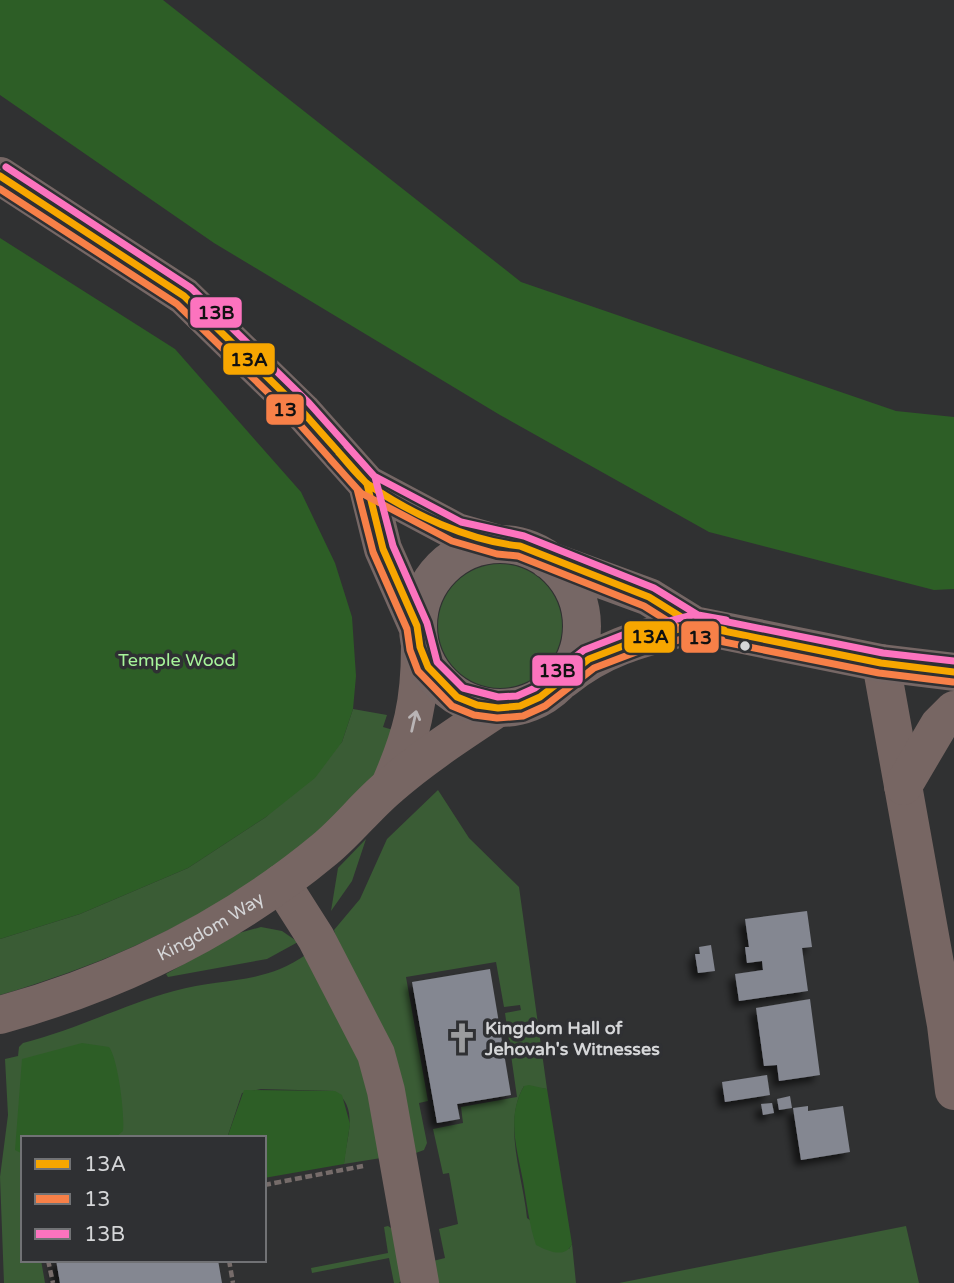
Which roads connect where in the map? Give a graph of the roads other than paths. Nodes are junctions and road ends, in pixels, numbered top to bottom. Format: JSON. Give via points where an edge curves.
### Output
{"nodes":[{"id":1,"x":0,"y":176,"type":"edge"},
{"id":2,"x":366,"y":484,"type":"junction"},
{"id":3,"x":499,"y":544,"type":"junction"},
{"id":4,"x":548,"y":560,"type":"junction"},
{"id":5,"x":694,"y":625,"type":"junction"},
{"id":6,"x":419,"y":636,"type":"junction"},
{"id":7,"x":881,"y":663,"type":"junction"},
{"id":8,"x":954,"y":671,"type":"edge"},
{"id":9,"x":557,"y":685,"type":"junction"},
{"id":10,"x":498,"y":708,"type":"junction"},
{"id":11,"x":954,"y":710,"type":"edge"},
{"id":12,"x":390,"y":785,"type":"junction"},
{"id":13,"x":903,"y":786,"type":"junction"},
{"id":14,"x":281,"y":883,"type":"junction"},
{"id":15,"x":0,"y":1015,"type":"edge"},
{"id":16,"x":954,"y":1091,"type":"edge"},
{"id":17,"x":420,"y":1283,"type":"edge"}],
"edges":[{"from":1,"to":2,"type":"main road","via":[[184,296],[293,401]]},
{"from":2,"to":3,"type":"main road","via":[[457,531]]},
{"from":2,"to":6,"type":"main road","via":[[383,549]]},
{"from":3,"to":4,"type":"main road","via":[[520,546]]},
{"from":3,"to":6,"type":"main road","via":[[477,546],[441,568],[420,605]]},
{"from":4,"to":5,"type":"main road","via":[[649,597]]},
{"from":4,"to":9,"type":"main road","via":[[571,585],[582,626],[579,648]]},
{"from":5,"to":7,"type":"main road"},
{"from":5,"to":9,"type":"main road","via":[[589,659]]},
{"from":6,"to":10,"type":"main road","via":[[428,667],[441,683],[457,697]]},
{"from":12,"to":6,"type":"street","name":"Kingdom Way","one_way":true,"via":[[420,692]]},
{"from":7,"to":8,"type":"main road"},
{"from":7,"to":13,"type":"street"},
{"from":9,"to":10,"type":"main road","via":[[530,702]]},
{"from":10,"to":12,"type":"street","name":"Kingdom Way"},
{"from":11,"to":13,"type":"street","via":[[939,725]]},
{"from":12,"to":14,"type":"street","name":"Kingdom Way","via":[[327,848]]},
{"from":13,"to":16,"type":"street"},
{"from":14,"to":15,"type":"street","name":"Kingdom Way","via":[[232,916],[135,967],[85,989]]},
{"from":14,"to":17,"type":"street","via":[[316,938],[376,1054]]}]}
